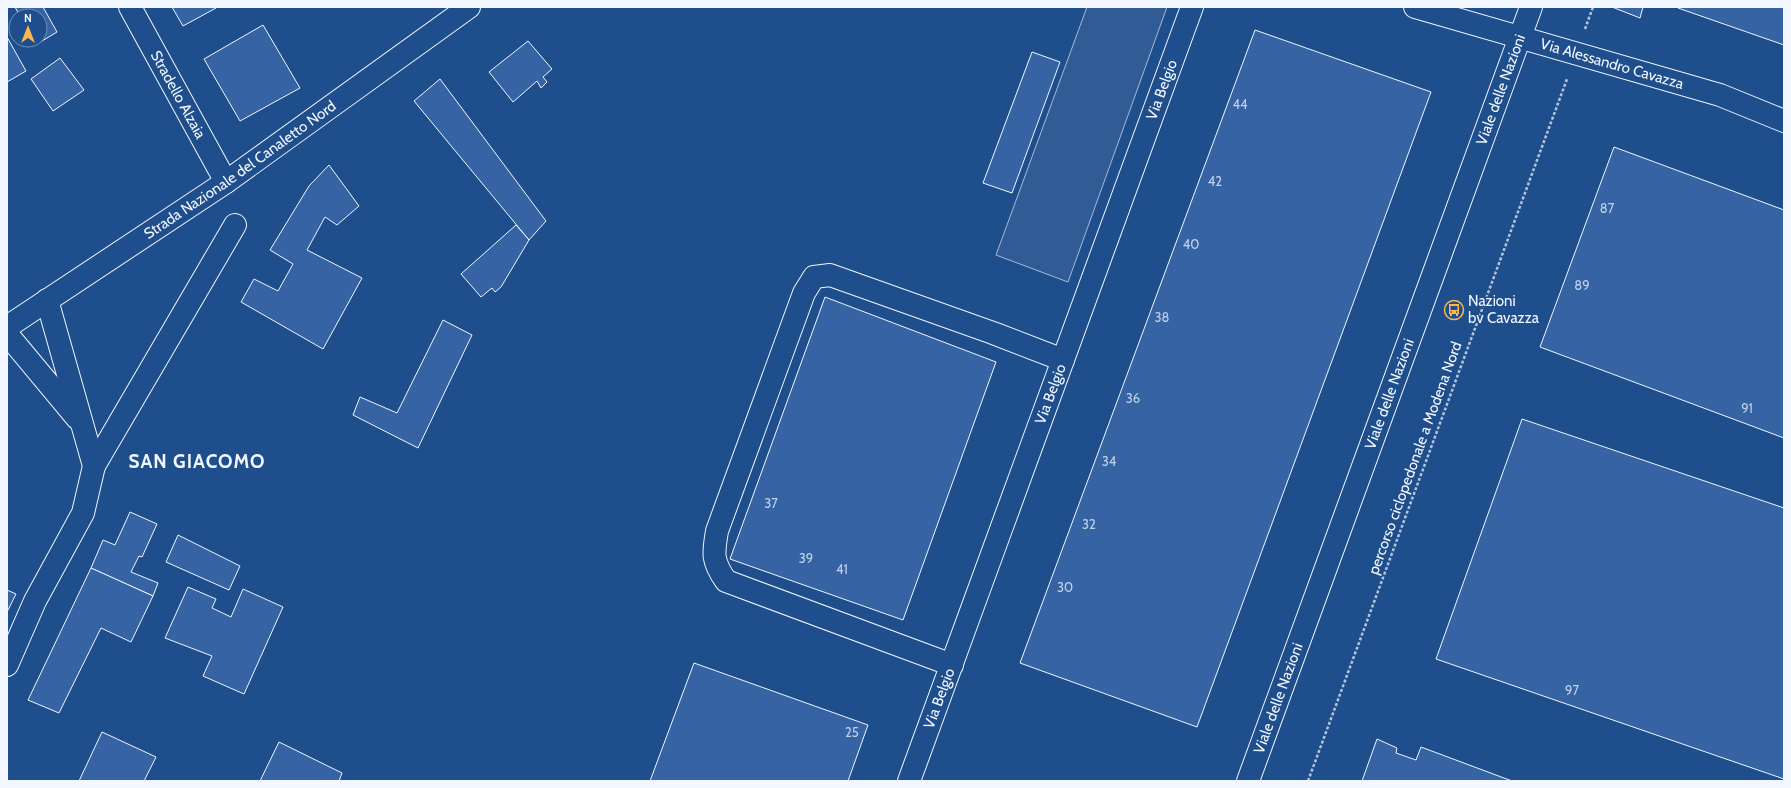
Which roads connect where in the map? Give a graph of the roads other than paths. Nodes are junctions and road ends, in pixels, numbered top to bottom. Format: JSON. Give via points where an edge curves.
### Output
{"nodes":[{"id":1,"x":130,"y":7,"type":"edge"},
{"id":2,"x":469,"y":7,"type":"edge"},
{"id":3,"x":1192,"y":7,"type":"edge"},
{"id":4,"x":1415,"y":7,"type":"edge"},
{"id":5,"x":1532,"y":7,"type":"edge"},
{"id":6,"x":1520,"y":37,"type":"junction"},
{"id":7,"x":1784,"y":120,"type":"edge"},
{"id":8,"x":226,"y":182,"type":"junction"},
{"id":9,"x":235,"y":225,"type":"dead end"},
{"id":10,"x":47,"y":300,"type":"junction"},
{"id":11,"x":7,"y":327,"type":"edge"},
{"id":12,"x":7,"y":334,"type":"edge"},
{"id":13,"x":1063,"y":360,"type":"junction"},
{"id":14,"x":82,"y":424,"type":"junction"},
{"id":15,"x":94,"y":466,"type":"junction"},
{"id":16,"x":7,"y":665,"type":"edge"},
{"id":17,"x":952,"y":665,"type":"junction"},
{"id":18,"x":910,"y":781,"type":"edge"},
{"id":19,"x":1248,"y":781,"type":"edge"}],
"edges":[{"from":1,"to":8,"type":"street","name":"Stradello Alzaia"},
{"from":2,"to":8,"type":"street","name":"Strada Nazionale del Canaletto Nord"},
{"from":3,"to":13,"type":"street","name":"Via Belgio"},
{"from":4,"to":6,"type":"street","name":"Via Alessandro Cavazza"},
{"from":5,"to":6,"type":"street","name":"Viale delle Nazioni"},
{"from":6,"to":7,"type":"street","name":"Via Alessandro Cavazza","via":[[1720,95]]},
{"from":6,"to":19,"type":"street","name":"Viale delle Nazioni"},
{"from":8,"to":10,"type":"street","name":"Strada Nazionale del Canaletto Nord"},
{"from":9,"to":15,"type":"street"},
{"from":10,"to":11,"type":"street","name":"Strada Nazionale del Canaletto Nord"},
{"from":10,"to":14,"type":"street"},
{"from":12,"to":14,"type":"street"},
{"from":13,"to":17,"type":"street","name":"Via Belgio"},
{"from":13,"to":17,"type":"street","via":[[830,275],[814,277],[804,293],[717,531],[713,551],[718,569],[726,581]]},
{"from":14,"to":15,"type":"street"},
{"from":15,"to":16,"type":"street","via":[[83,513],[35,601]]},
{"from":17,"to":18,"type":"street","name":"Via Belgio"}]}
